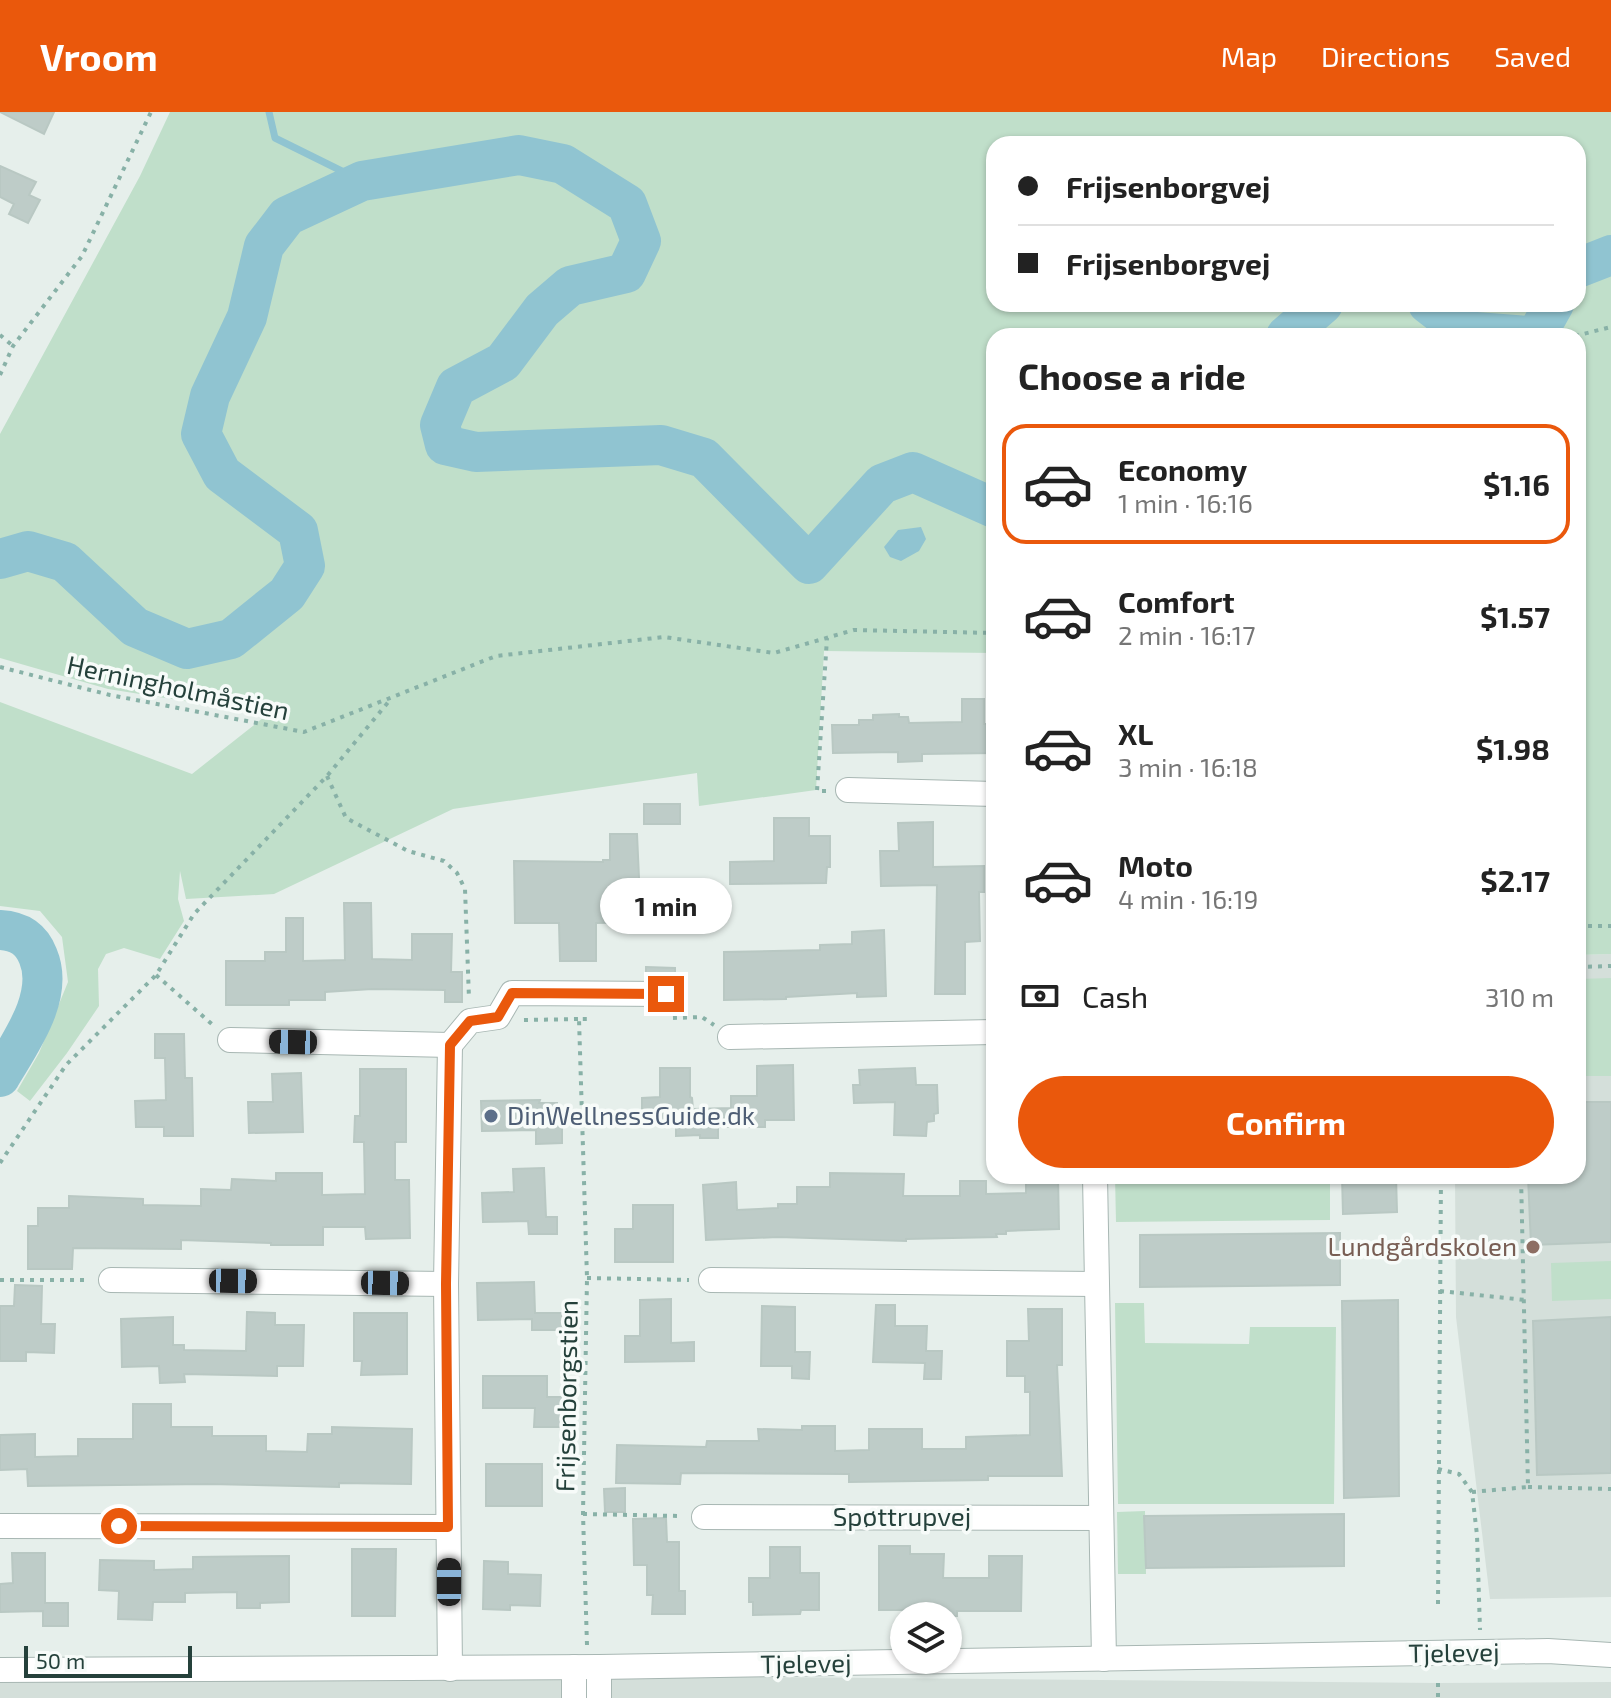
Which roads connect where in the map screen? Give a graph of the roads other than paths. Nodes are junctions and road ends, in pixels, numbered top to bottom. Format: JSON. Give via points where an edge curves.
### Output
{"nodes":[{"id":1,"x":848,"y":790,"type":"road end"},
{"id":2,"x":986,"y":794,"type":"edge"},
{"id":3,"x":666,"y":994,"type":"dead end"},
{"id":4,"x":986,"y":1032,"type":"edge"},
{"id":5,"x":730,"y":1037,"type":"road end"},
{"id":6,"x":230,"y":1040,"type":"road end"},
{"id":7,"x":450,"y":1045,"type":"junction"},
{"id":8,"x":1095,"y":1184,"type":"edge"},
{"id":9,"x":111,"y":1280,"type":"road end"},
{"id":10,"x":711,"y":1280,"type":"road end"},
{"id":11,"x":446,"y":1284,"type":"junction"},
{"id":12,"x":1096,"y":1284,"type":"junction"},
{"id":13,"x":704,"y":1517,"type":"road end"},
{"id":14,"x":1101,"y":1518,"type":"junction"},
{"id":15,"x":0,"y":1526,"type":"edge"},
{"id":16,"x":448,"y":1527,"type":"junction"},
{"id":17,"x":1611,"y":1655,"type":"edge"},
{"id":18,"x":1104,"y":1659,"type":"junction"},
{"id":19,"x":587,"y":1667,"type":"junction"},
{"id":20,"x":450,"y":1669,"type":"junction"},
{"id":21,"x":0,"y":1670,"type":"edge"},
{"id":22,"x":574,"y":1698,"type":"edge"},
{"id":23,"x":599,"y":1698,"type":"edge"}],
"edges":[{"from":1,"to":2,"type":"street"},
{"from":3,"to":7,"type":"street","via":[[512,993],[498,1017],[470,1021]]},
{"from":4,"to":5,"type":"street"},
{"from":6,"to":7,"type":"street"},
{"from":7,"to":11,"type":"street"},
{"from":8,"to":12,"type":"street"},
{"from":9,"to":11,"type":"street"},
{"from":10,"to":12,"type":"street"},
{"from":11,"to":16,"type":"street"},
{"from":12,"to":14,"type":"street"},
{"from":13,"to":14,"type":"street","name":"Spøttrupvej"},
{"from":14,"to":18,"type":"street"},
{"from":15,"to":16,"type":"street"},
{"from":16,"to":20,"type":"street"},
{"from":17,"to":18,"type":"street","name":"Tjelevej","via":[[1548,1651]]},
{"from":18,"to":19,"type":"street","name":"Tjelevej"},
{"from":19,"to":20,"type":"street","name":"Tjelevej"},
{"from":19,"to":22,"type":"street"},
{"from":19,"to":23,"type":"street"},
{"from":20,"to":21,"type":"street","name":"Tjelevej"}]}
